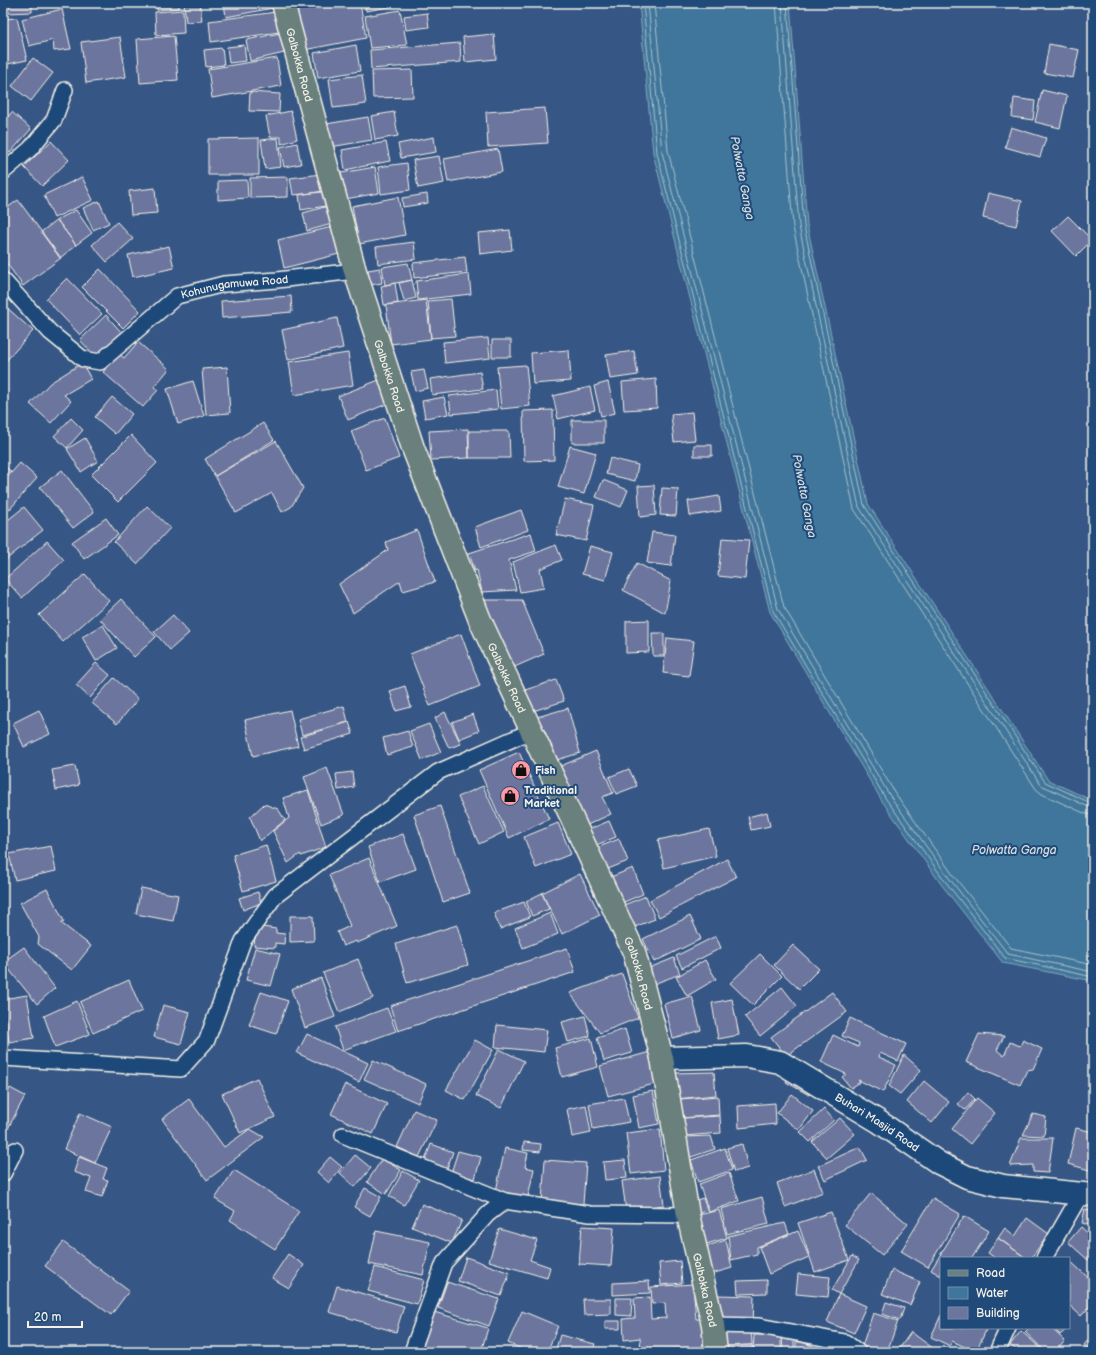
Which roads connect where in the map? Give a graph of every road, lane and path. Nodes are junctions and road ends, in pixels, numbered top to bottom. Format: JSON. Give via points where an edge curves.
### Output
{"nodes":[{"id":1,"x":283,"y":3,"type":"edge"},
{"id":2,"x":65,"y":90,"type":"dead end"},
{"id":3,"x":3,"y":172,"type":"edge"},
{"id":4,"x":355,"y":271,"type":"junction"},
{"id":5,"x":3,"y":280,"type":"edge"},
{"id":6,"x":531,"y":731,"type":"junction"},
{"id":7,"x":3,"y":1058,"type":"edge"},
{"id":8,"x":662,"y":1058,"type":"junction"},
{"id":9,"x":343,"y":1135,"type":"dead end"},
{"id":10,"x":14,"y":1150,"type":"dead end"},
{"id":11,"x":3,"y":1174,"type":"edge"},
{"id":12,"x":1087,"y":1194,"type":"edge"},
{"id":13,"x":505,"y":1201,"type":"junction"},
{"id":14,"x":688,"y":1215,"type":"junction"},
{"id":15,"x":1045,"y":1257,"type":"edge"},
{"id":16,"x":713,"y":1325,"type":"junction"},
{"id":17,"x":1008,"y":1329,"type":"edge"},
{"id":18,"x":412,"y":1352,"type":"edge"},
{"id":19,"x":716,"y":1352,"type":"edge"},
{"id":20,"x":858,"y":1352,"type":"edge"},
{"id":21,"x":997,"y":1352,"type":"edge"}],
"edges":[{"from":1,"to":4,"type":"main road","name":"Galbokka Road"},
{"from":2,"to":3,"type":"street","via":[[54,120],[30,149]]},
{"from":4,"to":5,"type":"street","name":"Kohunugamuwa Road","via":[[224,284],[177,296],[100,362],[83,359],[50,332]]},
{"from":4,"to":6,"type":"main road","name":"Galbokka Road","via":[[413,448],[480,620]]},
{"from":6,"to":7,"type":"street","via":[[438,772],[275,896],[243,941],[207,1040],[181,1069]]},
{"from":6,"to":8,"type":"main road","name":"Galbokka Road","via":[[634,952]]},
{"from":8,"to":12,"type":"main road","name":"Buhari Masjid Road","via":[[746,1056],[780,1062],[878,1121],[939,1163],[967,1177],[1003,1186]]},
{"from":8,"to":14,"type":"main road","name":"Galbokka Road"},
{"from":9,"to":13,"type":"street"},
{"from":10,"to":11,"type":"street"},
{"from":12,"to":15,"type":"street"},
{"from":13,"to":14,"type":"street","via":[[590,1214]]},
{"from":13,"to":18,"type":"street","via":[[488,1214],[444,1263]]},
{"from":14,"to":16,"type":"main road","name":"Galbokka Road"},
{"from":16,"to":19,"type":"main road","name":"Galbokka Road"},
{"from":16,"to":20,"type":"street","via":[[759,1326],[845,1342]]},
{"from":17,"to":21,"type":"street"}]}
